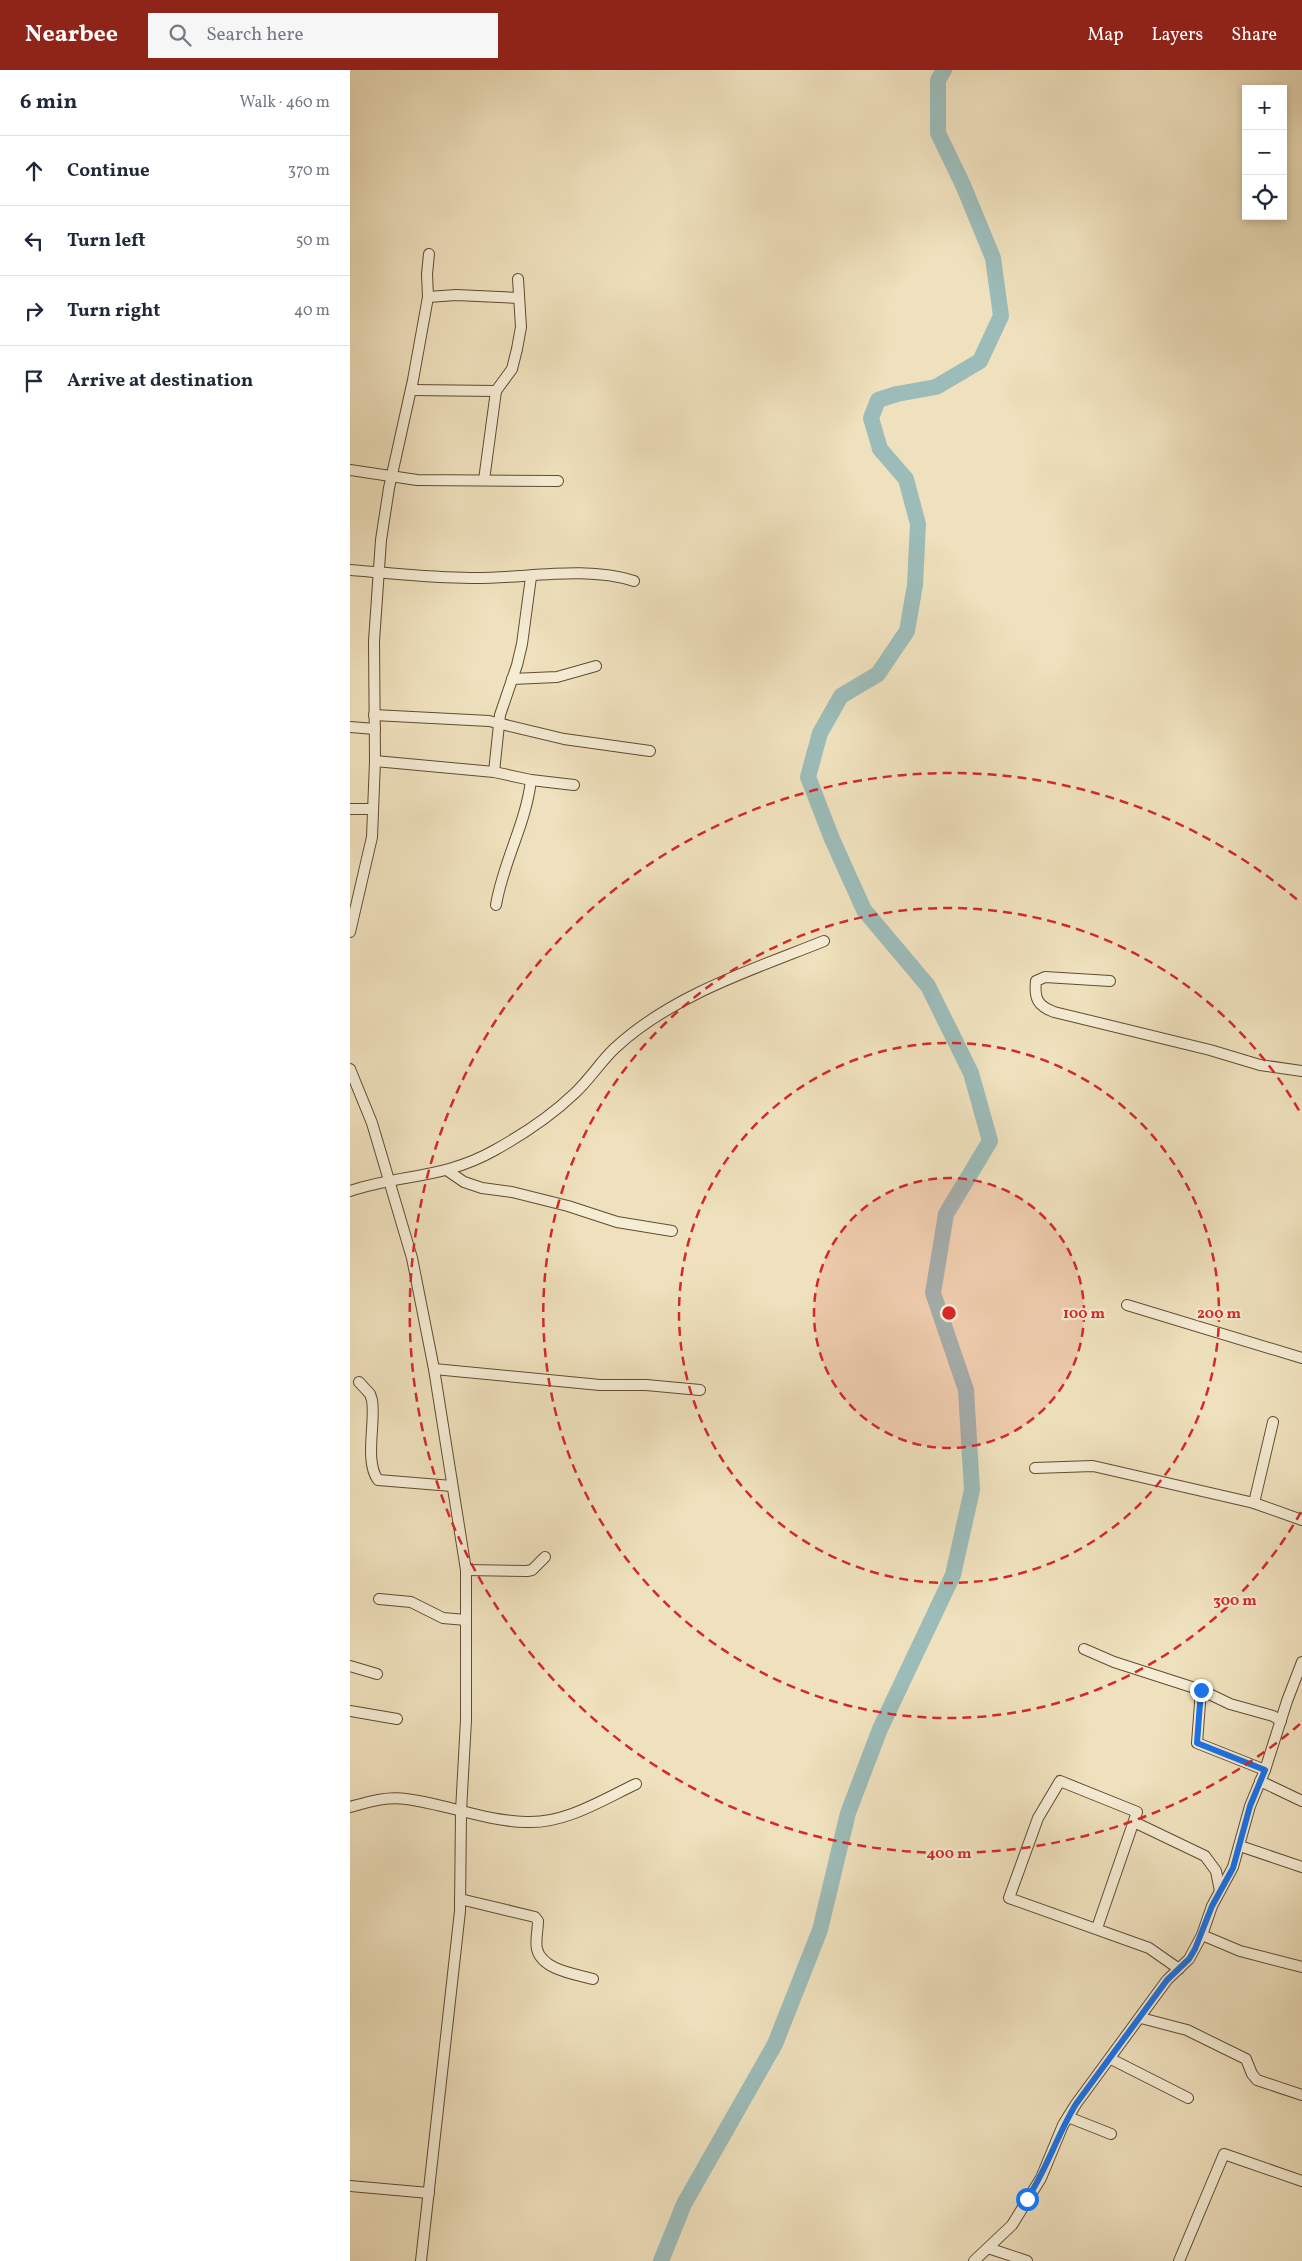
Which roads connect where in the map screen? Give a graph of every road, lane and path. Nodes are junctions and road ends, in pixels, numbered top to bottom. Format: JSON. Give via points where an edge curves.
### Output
{"nodes":[{"id":1,"x":429,"y":254,"type":"dead end"},
{"id":2,"x":518,"y":279,"type":"dead end"},
{"id":3,"x":428,"y":297,"type":"junction"},
{"id":4,"x":519,"y":298,"type":"junction"},
{"id":5,"x":411,"y":390,"type":"junction"},
{"id":6,"x":496,"y":392,"type":"junction"},
{"id":7,"x":350,"y":470,"type":"edge"},
{"id":8,"x":392,"y":475,"type":"junction"},
{"id":9,"x":484,"y":480,"type":"junction"},
{"id":10,"x":558,"y":480,"type":"dead end"},
{"id":11,"x":350,"y":570,"type":"edge"},
{"id":12,"x":378,"y":572,"type":"junction"},
{"id":13,"x":531,"y":576,"type":"junction"},
{"id":14,"x":634,"y":582,"type":"dead end"},
{"id":15,"x":596,"y":666,"type":"dead end"},
{"id":16,"x":512,"y":679,"type":"junction"},
{"id":17,"x":374,"y":715,"type":"junction"},
{"id":18,"x":499,"y":723,"type":"junction"},
{"id":19,"x":350,"y":728,"type":"edge"},
{"id":20,"x":375,"y":730,"type":"junction"},
{"id":21,"x":650,"y":751,"type":"dead end"},
{"id":22,"x":375,"y":761,"type":"junction"},
{"id":23,"x":494,"y":772,"type":"junction"},
{"id":24,"x":532,"y":780,"type":"junction"},
{"id":25,"x":574,"y":785,"type":"dead end"},
{"id":26,"x":350,"y":809,"type":"edge"},
{"id":27,"x":373,"y":809,"type":"junction"},
{"id":28,"x":496,"y":905,"type":"dead end"},
{"id":29,"x":350,"y":932,"type":"edge"},
{"id":30,"x":824,"y":941,"type":"dead end"},
{"id":31,"x":1110,"y":981,"type":"dead end"},
{"id":32,"x":350,"y":1069,"type":"edge"},
{"id":33,"x":1302,"y":1071,"type":"edge"},
{"id":34,"x":448,"y":1171,"type":"junction"},
{"id":35,"x":389,"y":1183,"type":"junction"},
{"id":36,"x":350,"y":1191,"type":"edge"},
{"id":37,"x":672,"y":1231,"type":"dead end"},
{"id":38,"x":1127,"y":1305,"type":"dead end"},
{"id":39,"x":1302,"y":1358,"type":"edge"},
{"id":40,"x":434,"y":1369,"type":"junction"},
{"id":41,"x":359,"y":1382,"type":"dead end"},
{"id":42,"x":700,"y":1390,"type":"dead end"},
{"id":43,"x":1273,"y":1422,"type":"dead end"},
{"id":44,"x":1035,"y":1468,"type":"dead end"},
{"id":45,"x":452,"y":1486,"type":"junction"},
{"id":46,"x":1254,"y":1503,"type":"junction"},
{"id":47,"x":1302,"y":1520,"type":"edge"},
{"id":48,"x":545,"y":1557,"type":"dead end"},
{"id":49,"x":466,"y":1570,"type":"junction"},
{"id":50,"x":380,"y":1599,"type":"dead end"},
{"id":51,"x":466,"y":1620,"type":"junction"},
{"id":52,"x":1084,"y":1649,"type":"dead end"},
{"id":53,"x":1302,"y":1662,"type":"edge"},
{"id":54,"x":350,"y":1666,"type":"edge"},
{"id":55,"x":377,"y":1674,"type":"dead end"},
{"id":56,"x":1201,"y":1690,"type":"junction"},
{"id":57,"x":350,"y":1711,"type":"edge"},
{"id":58,"x":397,"y":1719,"type":"dead end"},
{"id":59,"x":1281,"y":1721,"type":"junction"},
{"id":60,"x":1265,"y":1770,"type":"junction"},
{"id":61,"x":1260,"y":1781,"type":"junction"},
{"id":62,"x":636,"y":1784,"type":"dead end"},
{"id":63,"x":1302,"y":1801,"type":"edge"},
{"id":64,"x":350,"y":1807,"type":"edge"},
{"id":65,"x":461,"y":1811,"type":"junction"},
{"id":66,"x":1134,"y":1822,"type":"junction"},
{"id":67,"x":1240,"y":1846,"type":"junction"},
{"id":68,"x":1302,"y":1867,"type":"edge"},
{"id":69,"x":1220,"y":1891,"type":"junction"},
{"id":70,"x":460,"y":1899,"type":"junction"},
{"id":71,"x":1097,"y":1928,"type":"junction"},
{"id":72,"x":1202,"y":1935,"type":"junction"},
{"id":73,"x":1302,"y":1967,"type":"edge"},
{"id":74,"x":1178,"y":1969,"type":"junction"},
{"id":75,"x":593,"y":1979,"type":"dead end"},
{"id":76,"x":1141,"y":2018,"type":"junction"},
{"id":77,"x":1111,"y":2058,"type":"junction"},
{"id":78,"x":1302,"y":2096,"type":"edge"},
{"id":79,"x":1188,"y":2098,"type":"dead end"},
{"id":80,"x":1068,"y":2117,"type":"junction"},
{"id":81,"x":1111,"y":2134,"type":"dead end"},
{"id":82,"x":1302,"y":2181,"type":"edge"},
{"id":83,"x":350,"y":2186,"type":"edge"},
{"id":84,"x":429,"y":2193,"type":"junction"},
{"id":85,"x":988,"y":2248,"type":"junction"},
{"id":86,"x":421,"y":2261,"type":"edge"},
{"id":87,"x":974,"y":2261,"type":"edge"},
{"id":88,"x":1027,"y":2261,"type":"edge"},
{"id":89,"x":1179,"y":2261,"type":"edge"}],
"edges":[{"from":1,"to":3,"type":"street"},
{"from":2,"to":4,"type":"street"},
{"from":3,"to":4,"type":"street"},
{"from":3,"to":5,"type":"street"},
{"from":4,"to":6,"type":"street","via":[[521,327],[517,349],[512,369]]},
{"from":5,"to":6,"type":"street"},
{"from":5,"to":8,"type":"street"},
{"from":6,"to":9,"type":"street"},
{"from":7,"to":8,"type":"street"},
{"from":8,"to":9,"type":"street","via":[[417,480]]},
{"from":8,"to":12,"type":"street"},
{"from":9,"to":10,"type":"street"},
{"from":11,"to":12,"type":"street"},
{"from":12,"to":13,"type":"street","via":[[469,578]]},
{"from":12,"to":17,"type":"street"},
{"from":13,"to":14,"type":"street","via":[[591,575]]},
{"from":13,"to":16,"type":"street","via":[[522,644]]},
{"from":15,"to":16,"type":"street","via":[[557,677]]},
{"from":16,"to":18,"type":"street"},
{"from":17,"to":18,"type":"street"},
{"from":17,"to":20,"type":"street"},
{"from":18,"to":21,"type":"street","via":[[564,739]]},
{"from":18,"to":23,"type":"street"},
{"from":19,"to":20,"type":"street"},
{"from":20,"to":22,"type":"street"},
{"from":22,"to":23,"type":"street"},
{"from":22,"to":27,"type":"street"},
{"from":23,"to":24,"type":"street"},
{"from":24,"to":25,"type":"street"},
{"from":24,"to":28,"type":"street"},
{"from":26,"to":27,"type":"street"},
{"from":27,"to":29,"type":"street","via":[[369,856]]},
{"from":30,"to":34,"type":"street","via":[[707,988],[648,1023],[615,1048],[576,1092],[543,1121],[495,1150]]},
{"from":31,"to":33,"type":"street","via":[[1045,977],[1036,981],[1035,989],[1042,1007],[1054,1012],[1210,1050],[1260,1066]]},
{"from":32,"to":35,"type":"street","via":[[372,1123]]},
{"from":34,"to":35,"type":"street"},
{"from":34,"to":37,"type":"street","via":[[464,1182],[482,1188],[568,1206],[617,1222]]},
{"from":35,"to":36,"type":"street"},
{"from":35,"to":40,"type":"street","via":[[412,1258]]},
{"from":38,"to":39,"type":"street"},
{"from":40,"to":42,"type":"street","via":[[600,1385]]},
{"from":40,"to":45,"type":"street"},
{"from":41,"to":45,"type":"street","via":[[372,1400],[372,1453],[374,1475],[378,1480]]},
{"from":43,"to":46,"type":"street"},
{"from":44,"to":46,"type":"street","via":[[1093,1466]]},
{"from":45,"to":49,"type":"street"},
{"from":46,"to":47,"type":"street"},
{"from":48,"to":49,"type":"street","via":[[527,1571]]},
{"from":49,"to":51,"type":"street"},
{"from":50,"to":51,"type":"street","via":[[411,1602],[432,1614]]},
{"from":51,"to":65,"type":"street","via":[[466,1720]]},
{"from":52,"to":56,"type":"street","via":[[1126,1667]]},
{"from":53,"to":59,"type":"street"},
{"from":54,"to":55,"type":"street"},
{"from":56,"to":59,"type":"street","via":[[1230,1704]]},
{"from":56,"to":60,"type":"street","via":[[1197,1743]]},
{"from":57,"to":58,"type":"street"},
{"from":59,"to":60,"type":"street"},
{"from":60,"to":61,"type":"street"},
{"from":61,"to":63,"type":"street"},
{"from":61,"to":67,"type":"street"},
{"from":62,"to":65,"type":"street","via":[[579,1812],[551,1820],[527,1822]]},
{"from":64,"to":65,"type":"street","via":[[377,1800],[405,1798]]},
{"from":65,"to":70,"type":"street"},
{"from":66,"to":69,"type":"street","via":[[1205,1856],[1216,1871]]},
{"from":66,"to":71,"type":"street"},
{"from":66,"to":71,"type":"street","via":[[1137,1812],[1060,1781],[1038,1818],[1009,1898]]},
{"from":67,"to":68,"type":"street"},
{"from":67,"to":69,"type":"street","via":[[1233,1868]]},
{"from":69,"to":72,"type":"street"},
{"from":70,"to":75,"type":"street","via":[[535,1918],[538,1921],[536,1948],[545,1961]]},
{"from":70,"to":84,"type":"street"},
{"from":71,"to":74,"type":"street","via":[[1149,1948]]},
{"from":72,"to":73,"type":"street","via":[[1240,1951]]},
{"from":72,"to":74,"type":"street","via":[[1189,1959]]},
{"from":74,"to":76,"type":"street"},
{"from":76,"to":77,"type":"street"},
{"from":76,"to":78,"type":"street","via":[[1171,2024],[1199,2035],[1246,2059],[1257,2080]]},
{"from":77,"to":79,"type":"street"},
{"from":77,"to":80,"type":"street"},
{"from":80,"to":81,"type":"street"},
{"from":80,"to":85,"type":"street","via":[[1041,2178],[1012,2225]]},
{"from":82,"to":89,"type":"street","via":[[1224,2154]]},
{"from":83,"to":84,"type":"street"},
{"from":84,"to":86,"type":"street"},
{"from":85,"to":87,"type":"street"},
{"from":85,"to":88,"type":"street"}]}
